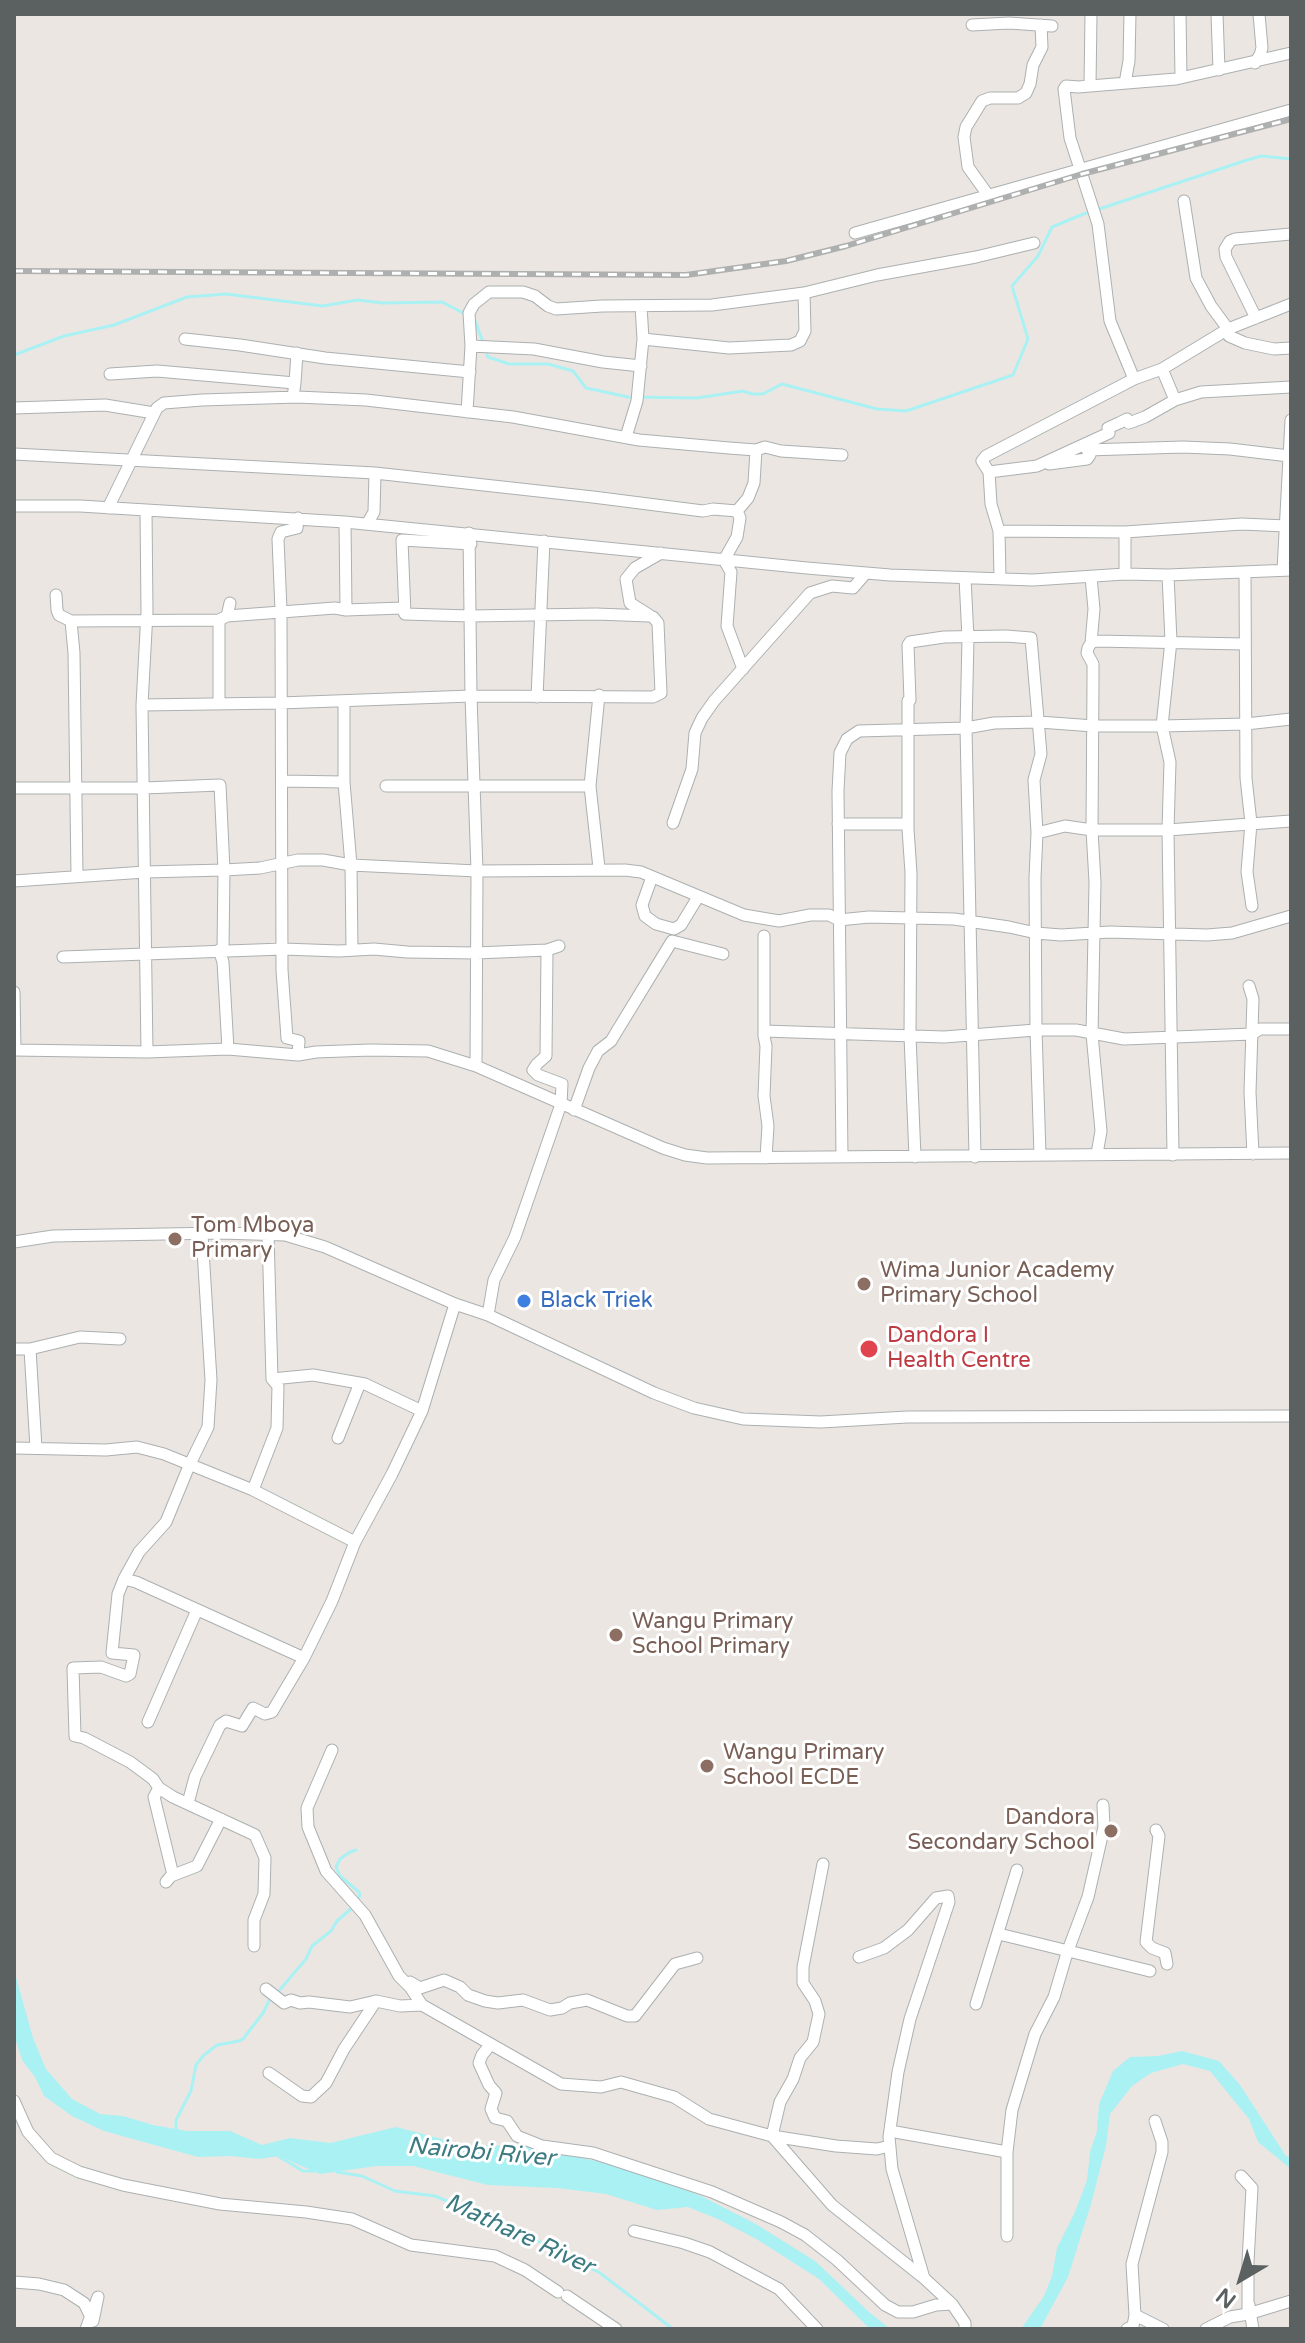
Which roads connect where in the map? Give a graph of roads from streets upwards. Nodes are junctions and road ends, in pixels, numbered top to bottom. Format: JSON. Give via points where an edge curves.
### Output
{"nodes":[{"id":1,"x":1091,"y":14,"type":"edge"},
{"id":2,"x":1130,"y":14,"type":"edge"},
{"id":3,"x":1180,"y":14,"type":"edge"},
{"id":4,"x":1217,"y":14,"type":"edge"},
{"id":5,"x":1259,"y":14,"type":"edge"},
{"id":6,"x":972,"y":25,"type":"dead end"},
{"id":7,"x":1290,"y":50,"type":"edge"},
{"id":8,"x":1255,"y":63,"type":"junction"},
{"id":9,"x":1219,"y":70,"type":"junction"},
{"id":10,"x":1181,"y":78,"type":"junction"},
{"id":11,"x":1125,"y":83,"type":"junction"},
{"id":12,"x":1090,"y":86,"type":"junction"},
{"id":13,"x":1291,"y":110,"type":"edge"},
{"id":14,"x":1081,"y":168,"type":"junction"},
{"id":15,"x":988,"y":195,"type":"junction"},
{"id":16,"x":1184,"y":201,"type":"dead end"},
{"id":17,"x":855,"y":233,"type":"dead end"},
{"id":18,"x":1291,"y":234,"type":"edge"},
{"id":19,"x":1034,"y":243,"type":"dead end"},
{"id":20,"x":804,"y":293,"type":"junction"},
{"id":21,"x":1291,"y":304,"type":"edge"},
{"id":22,"x":641,"y":306,"type":"junction"},
{"id":23,"x":1256,"y":318,"type":"junction"},
{"id":24,"x":1228,"y":329,"type":"junction"},
{"id":25,"x":185,"y":339,"type":"dead end"},
{"id":26,"x":643,"y":339,"type":"junction"},
{"id":27,"x":471,"y":346,"type":"junction"},
{"id":28,"x":1291,"y":348,"type":"edge"},
{"id":29,"x":297,"y":353,"type":"junction"},
{"id":30,"x":641,"y":366,"type":"junction"},
{"id":31,"x":1162,"y":369,"type":"junction"},
{"id":32,"x":470,"y":372,"type":"junction"},
{"id":33,"x":110,"y":374,"type":"dead end"},
{"id":34,"x":1134,"y":379,"type":"junction"},
{"id":35,"x":295,"y":383,"type":"junction"},
{"id":36,"x":1291,"y":387,"type":"edge"},
{"id":37,"x":293,"y":397,"type":"junction"},
{"id":38,"x":1175,"y":400,"type":"junction"},
{"id":39,"x":14,"y":408,"type":"edge"},
{"id":40,"x":467,"y":412,"type":"junction"},
{"id":41,"x":154,"y":413,"type":"junction"},
{"id":42,"x":1291,"y":420,"type":"edge"},
{"id":43,"x":626,"y":437,"type":"junction"},
{"id":44,"x":1087,"y":447,"type":"junction"},
{"id":45,"x":756,"y":450,"type":"junction"},
{"id":46,"x":14,"y":454,"type":"edge"},
{"id":47,"x":842,"y":455,"type":"dead end"},
{"id":48,"x":1289,"y":456,"type":"junction"},
{"id":49,"x":132,"y":459,"type":"junction"},
{"id":50,"x":989,"y":472,"type":"junction"},
{"id":51,"x":375,"y":473,"type":"junction"},
{"id":52,"x":14,"y":506,"type":"edge"},
{"id":53,"x":108,"y":508,"type":"junction"},
{"id":54,"x":146,"y":510,"type":"junction"},
{"id":55,"x":737,"y":511,"type":"junction"},
{"id":56,"x":298,"y":518,"type":"junction"},
{"id":57,"x":345,"y":522,"type":"junction"},
{"id":58,"x":367,"y":524,"type":"junction"},
{"id":59,"x":1286,"y":526,"type":"junction"},
{"id":60,"x":999,"y":531,"type":"junction"},
{"id":61,"x":1125,"y":532,"type":"junction"},
{"id":62,"x":470,"y":539,"type":"junction"},
{"id":63,"x":544,"y":541,"type":"junction"},
{"id":64,"x":661,"y":553,"type":"junction"},
{"id":65,"x":724,"y":560,"type":"junction"},
{"id":66,"x":1287,"y":570,"type":"edge"},
{"id":67,"x":866,"y":573,"type":"junction"},
{"id":68,"x":1245,"y":573,"type":"junction"},
{"id":69,"x":1125,"y":574,"type":"junction"},
{"id":70,"x":1168,"y":575,"type":"junction"},
{"id":71,"x":1091,"y":577,"type":"junction"},
{"id":72,"x":965,"y":578,"type":"junction"},
{"id":73,"x":1000,"y":578,"type":"junction"},
{"id":74,"x":56,"y":595,"type":"dead end"},
{"id":75,"x":230,"y":603,"type":"dead end"},
{"id":76,"x":281,"y":610,"type":"junction"},
{"id":77,"x":346,"y":610,"type":"junction"},
{"id":78,"x":405,"y":614,"type":"junction"},
{"id":79,"x":541,"y":614,"type":"junction"},
{"id":80,"x":470,"y":616,"type":"junction"},
{"id":81,"x":653,"y":617,"type":"junction"},
{"id":82,"x":223,"y":618,"type":"junction"},
{"id":83,"x":71,"y":621,"type":"junction"},
{"id":84,"x":145,"y":621,"type":"junction"},
{"id":85,"x":968,"y":638,"type":"junction"},
{"id":86,"x":1171,"y":641,"type":"junction"},
{"id":87,"x":1091,"y":643,"type":"junction"},
{"id":88,"x":1244,"y":644,"type":"junction"},
{"id":89,"x":743,"y":669,"type":"junction"},
{"id":90,"x":599,"y":695,"type":"junction"},
{"id":91,"x":471,"y":696,"type":"junction"},
{"id":92,"x":537,"y":697,"type":"junction"},
{"id":93,"x":344,"y":701,"type":"junction"},
{"id":94,"x":280,"y":703,"type":"junction"},
{"id":95,"x":219,"y":704,"type":"junction"},
{"id":96,"x":142,"y":705,"type":"junction"},
{"id":97,"x":1291,"y":719,"type":"edge"},
{"id":98,"x":1039,"y":722,"type":"junction"},
{"id":99,"x":1246,"y":724,"type":"junction"},
{"id":100,"x":1094,"y":726,"type":"junction"},
{"id":101,"x":1162,"y":726,"type":"junction"},
{"id":102,"x":909,"y":728,"type":"junction"},
{"id":103,"x":966,"y":728,"type":"junction"},
{"id":104,"x":282,"y":781,"type":"junction"},
{"id":105,"x":344,"y":782,"type":"junction"},
{"id":106,"x":386,"y":786,"type":"dead end"},
{"id":107,"x":474,"y":786,"type":"junction"},
{"id":108,"x":590,"y":786,"type":"junction"},
{"id":109,"x":14,"y":788,"type":"edge"},
{"id":110,"x":76,"y":788,"type":"junction"},
{"id":111,"x":144,"y":788,"type":"junction"},
{"id":112,"x":1291,"y":821,"type":"edge"},
{"id":113,"x":673,"y":823,"type":"dead end"},
{"id":114,"x":1251,"y":823,"type":"junction"},
{"id":115,"x":838,"y":824,"type":"junction"},
{"id":116,"x":908,"y":824,"type":"junction"},
{"id":117,"x":1092,"y":830,"type":"junction"},
{"id":118,"x":1168,"y":830,"type":"junction"},
{"id":119,"x":1037,"y":833,"type":"junction"},
{"id":120,"x":282,"y":862,"type":"junction"},
{"id":121,"x":351,"y":865,"type":"junction"},
{"id":122,"x":599,"y":868,"type":"junction"},
{"id":123,"x":224,"y":870,"type":"junction"},
{"id":124,"x":477,"y":871,"type":"junction"},
{"id":125,"x":145,"y":872,"type":"junction"},
{"id":126,"x":77,"y":876,"type":"junction"},
{"id":127,"x":652,"y":877,"type":"junction"},
{"id":128,"x":14,"y":881,"type":"edge"},
{"id":129,"x":698,"y":897,"type":"junction"},
{"id":130,"x":1252,"y":906,"type":"dead end"},
{"id":131,"x":1291,"y":916,"type":"edge"},
{"id":132,"x":911,"y":918,"type":"junction"},
{"id":133,"x":839,"y":920,"type":"junction"},
{"id":134,"x":970,"y":920,"type":"junction"},
{"id":135,"x":1094,"y":932,"type":"junction"},
{"id":136,"x":1036,"y":933,"type":"junction"},
{"id":137,"x":1170,"y":935,"type":"junction"},
{"id":138,"x":764,"y":936,"type":"dead end"},
{"id":139,"x":559,"y":946,"type":"dead end"},
{"id":140,"x":283,"y":949,"type":"junction"},
{"id":141,"x":221,"y":950,"type":"junction"},
{"id":142,"x":352,"y":950,"type":"junction"},
{"id":143,"x":547,"y":950,"type":"junction"},
{"id":144,"x":476,"y":953,"type":"junction"},
{"id":145,"x":145,"y":954,"type":"junction"},
{"id":146,"x":723,"y":954,"type":"dead end"},
{"id":147,"x":63,"y":957,"type":"dead end"},
{"id":148,"x":1249,"y":986,"type":"dead end"},
{"id":149,"x":14,"y":992,"type":"edge"},
{"id":150,"x":1291,"y":1029,"type":"edge"},
{"id":151,"x":1036,"y":1030,"type":"junction"},
{"id":152,"x":764,"y":1031,"type":"junction"},
{"id":153,"x":840,"y":1034,"type":"junction"},
{"id":154,"x":1092,"y":1034,"type":"junction"},
{"id":155,"x":1252,"y":1034,"type":"junction"},
{"id":156,"x":972,"y":1035,"type":"junction"},
{"id":157,"x":910,"y":1036,"type":"junction"},
{"id":158,"x":1172,"y":1036,"type":"junction"},
{"id":159,"x":228,"y":1049,"type":"junction"},
{"id":160,"x":15,"y":1050,"type":"edge"},
{"id":161,"x":147,"y":1052,"type":"junction"},
{"id":162,"x":298,"y":1055,"type":"junction"},
{"id":163,"x":476,"y":1066,"type":"junction"},
{"id":164,"x":561,"y":1104,"type":"junction"},
{"id":165,"x":574,"y":1110,"type":"junction"},
{"id":166,"x":1291,"y":1153,"type":"edge"},
{"id":167,"x":1097,"y":1154,"type":"junction"},
{"id":168,"x":1253,"y":1154,"type":"junction"},
{"id":169,"x":1040,"y":1155,"type":"junction"},
{"id":170,"x":1173,"y":1155,"type":"junction"},
{"id":171,"x":842,"y":1157,"type":"junction"},
{"id":172,"x":915,"y":1157,"type":"junction"},
{"id":173,"x":975,"y":1157,"type":"junction"},
{"id":174,"x":766,"y":1158,"type":"junction"},
{"id":175,"x":202,"y":1234,"type":"junction"},
{"id":176,"x":268,"y":1234,"type":"junction"},
{"id":177,"x":14,"y":1242,"type":"edge"},
{"id":178,"x":455,"y":1304,"type":"junction"},
{"id":179,"x":488,"y":1315,"type":"junction"},
{"id":180,"x":120,"y":1339,"type":"dead end"},
{"id":181,"x":14,"y":1349,"type":"edge"},
{"id":182,"x":30,"y":1349,"type":"junction"},
{"id":183,"x":272,"y":1379,"type":"junction"},
{"id":184,"x":360,"y":1383,"type":"junction"},
{"id":185,"x":422,"y":1411,"type":"junction"},
{"id":186,"x":1291,"y":1416,"type":"edge"},
{"id":187,"x":338,"y":1438,"type":"dead end"},
{"id":188,"x":14,"y":1448,"type":"edge"},
{"id":189,"x":36,"y":1448,"type":"junction"},
{"id":190,"x":189,"y":1466,"type":"junction"},
{"id":191,"x":253,"y":1490,"type":"junction"},
{"id":192,"x":355,"y":1542,"type":"junction"},
{"id":193,"x":124,"y":1579,"type":"junction"},
{"id":194,"x":197,"y":1610,"type":"junction"},
{"id":195,"x":304,"y":1658,"type":"junction"},
{"id":196,"x":148,"y":1722,"type":"dead end"},
{"id":197,"x":332,"y":1750,"type":"dead end"},
{"id":198,"x":159,"y":1788,"type":"junction"},
{"id":199,"x":188,"y":1803,"type":"junction"},
{"id":200,"x":1103,"y":1805,"type":"dead end"},
{"id":201,"x":221,"y":1819,"type":"junction"},
{"id":202,"x":1156,"y":1830,"type":"dead end"},
{"id":203,"x":823,"y":1864,"type":"dead end"},
{"id":204,"x":1017,"y":1870,"type":"dead end"},
{"id":205,"x":999,"y":1934,"type":"junction"},
{"id":206,"x":254,"y":1946,"type":"dead end"},
{"id":207,"x":1067,"y":1953,"type":"junction"},
{"id":208,"x":859,"y":1957,"type":"dead end"},
{"id":209,"x":697,"y":1958,"type":"dead end"},
{"id":210,"x":1167,"y":1964,"type":"dead end"},
{"id":211,"x":1150,"y":1971,"type":"dead end"},
{"id":212,"x":399,"y":1976,"type":"junction"},
{"id":213,"x":271,"y":1994,"type":"dead end"},
{"id":214,"x":376,"y":2001,"type":"junction"},
{"id":215,"x":976,"y":2004,"type":"dead end"},
{"id":216,"x":422,"y":2005,"type":"junction"},
{"id":217,"x":490,"y":2045,"type":"junction"},
{"id":218,"x":269,"y":2073,"type":"dead end"},
{"id":219,"x":14,"y":2101,"type":"edge"},
{"id":220,"x":1155,"y":2121,"type":"dead end"},
{"id":221,"x":890,"y":2131,"type":"junction"},
{"id":222,"x":772,"y":2136,"type":"junction"},
{"id":223,"x":890,"y":2146,"type":"junction"},
{"id":224,"x":1007,"y":2152,"type":"junction"},
{"id":225,"x":1241,"y":2176,"type":"dead end"},
{"id":226,"x":634,"y":2231,"type":"dead end"},
{"id":227,"x":1007,"y":2236,"type":"dead end"},
{"id":228,"x":925,"y":2279,"type":"junction"},
{"id":229,"x":14,"y":2282,"type":"edge"},
{"id":230,"x":1291,"y":2301,"type":"edge"},
{"id":231,"x":952,"y":2304,"type":"junction"},
{"id":232,"x":1248,"y":2314,"type":"junction"},
{"id":233,"x":1135,"y":2315,"type":"junction"},
{"id":234,"x":86,"y":2329,"type":"edge"},
{"id":235,"x":616,"y":2329,"type":"edge"},
{"id":236,"x":817,"y":2329,"type":"edge"},
{"id":237,"x":965,"y":2329,"type":"edge"},
{"id":238,"x":1127,"y":2329,"type":"edge"},
{"id":239,"x":1163,"y":2329,"type":"edge"},
{"id":240,"x":1206,"y":2329,"type":"edge"},
{"id":241,"x":1253,"y":2329,"type":"edge"}],
"edges":[{"from":1,"to":12,"type":"street"},
{"from":2,"to":11,"type":"street"},
{"from":3,"to":10,"type":"street"},
{"from":4,"to":9,"type":"street"},
{"from":5,"to":8,"type":"street","via":[[1262,48]]},
{"from":6,"to":15,"type":"street","via":[[1046,26],[1026,93],[982,101],[966,127],[968,167]]},
{"from":7,"to":8,"type":"street"},
{"from":8,"to":9,"type":"street"},
{"from":9,"to":10,"type":"street"},
{"from":10,"to":11,"type":"street"},
{"from":11,"to":12,"type":"street"},
{"from":12,"to":14,"type":"street","via":[[1064,89],[1067,124]]},
{"from":13,"to":14,"type":"street"},
{"from":14,"to":15,"type":"street"},
{"from":14,"to":34,"type":"street","via":[[1094,214],[1110,321]]},
{"from":15,"to":17,"type":"street"},
{"from":16,"to":24,"type":"street","via":[[1196,278]]},
{"from":18,"to":23,"type":"street","via":[[1235,239],[1225,249]]},
{"from":19,"to":20,"type":"street"},
{"from":20,"to":22,"type":"street","via":[[712,305]]},
{"from":20,"to":26,"type":"street","via":[[805,331],[791,345],[729,348]]},
{"from":21,"to":23,"type":"street"},
{"from":22,"to":26,"type":"street"},
{"from":22,"to":27,"type":"street","via":[[556,309],[523,292],[489,292],[469,313]]},
{"from":23,"to":24,"type":"street"},
{"from":24,"to":28,"type":"street","via":[[1232,339],[1245,343]]},
{"from":24,"to":31,"type":"street"},
{"from":25,"to":29,"type":"street"},
{"from":26,"to":30,"type":"street"},
{"from":27,"to":30,"type":"street","via":[[534,349]]},
{"from":27,"to":32,"type":"street"},
{"from":29,"to":32,"type":"street"},
{"from":29,"to":35,"type":"street"},
{"from":30,"to":43,"type":"street"},
{"from":31,"to":34,"type":"street"},
{"from":31,"to":38,"type":"street"},
{"from":32,"to":40,"type":"street"},
{"from":33,"to":35,"type":"street","via":[[157,371]]},
{"from":34,"to":50,"type":"street","via":[[986,456],[982,461]]},
{"from":35,"to":37,"type":"street"},
{"from":36,"to":38,"type":"street","via":[[1211,391]]},
{"from":37,"to":40,"type":"street"},
{"from":37,"to":41,"type":"street","via":[[164,403]]},
{"from":38,"to":44,"type":"street","via":[[1145,417],[1108,428],[1109,433]]},
{"from":39,"to":41,"type":"street","via":[[105,405]]},
{"from":40,"to":43,"type":"street"},
{"from":41,"to":49,"type":"street"},
{"from":42,"to":48,"type":"street"},
{"from":43,"to":45,"type":"street"},
{"from":44,"to":48,"type":"street","via":[[1230,449]]},
{"from":44,"to":50,"type":"street","via":[[1037,466]]},
{"from":45,"to":47,"type":"street"},
{"from":45,"to":55,"type":"street","via":[[754,483]]},
{"from":46,"to":49,"type":"street"},
{"from":48,"to":59,"type":"street"},
{"from":49,"to":51,"type":"street"},
{"from":49,"to":53,"type":"street"},
{"from":50,"to":60,"type":"street"},
{"from":51,"to":55,"type":"street"},
{"from":51,"to":58,"type":"street","via":[[374,512]]},
{"from":52,"to":53,"type":"street"},
{"from":53,"to":54,"type":"street"},
{"from":54,"to":56,"type":"street"},
{"from":54,"to":84,"type":"street"},
{"from":55,"to":65,"type":"street","via":[[737,537]]},
{"from":56,"to":57,"type":"street"},
{"from":56,"to":76,"type":"street","via":[[297,528],[281,532],[278,539]]},
{"from":57,"to":58,"type":"street"},
{"from":57,"to":77,"type":"street"},
{"from":58,"to":62,"type":"street"},
{"from":59,"to":61,"type":"street","via":[[1205,525]]},
{"from":59,"to":66,"type":"street"},
{"from":60,"to":61,"type":"street"},
{"from":60,"to":73,"type":"street"},
{"from":61,"to":69,"type":"street"},
{"from":62,"to":63,"type":"street"},
{"from":62,"to":78,"type":"street","via":[[402,540]]},
{"from":62,"to":80,"type":"street"},
{"from":63,"to":64,"type":"street"},
{"from":63,"to":79,"type":"street"},
{"from":64,"to":65,"type":"street"},
{"from":64,"to":81,"type":"street","via":[[626,579],[630,603]]},
{"from":65,"to":67,"type":"street"},
{"from":65,"to":89,"type":"street","via":[[731,572],[727,626]]},
{"from":66,"to":68,"type":"street"},
{"from":67,"to":72,"type":"street"},
{"from":67,"to":89,"type":"street","via":[[853,588],[832,586],[810,593]]},
{"from":68,"to":70,"type":"street"},
{"from":68,"to":88,"type":"street"},
{"from":69,"to":70,"type":"street"},
{"from":69,"to":71,"type":"street"},
{"from":70,"to":86,"type":"street"},
{"from":71,"to":73,"type":"street"},
{"from":71,"to":87,"type":"street"},
{"from":72,"to":73,"type":"street"},
{"from":72,"to":85,"type":"street"},
{"from":74,"to":83,"type":"street","via":[[59,615]]},
{"from":75,"to":82,"type":"street"},
{"from":76,"to":77,"type":"street"},
{"from":76,"to":82,"type":"street"},
{"from":76,"to":94,"type":"street"},
{"from":77,"to":78,"type":"street","via":[[402,608]]},
{"from":78,"to":80,"type":"street"},
{"from":79,"to":80,"type":"street"},
{"from":79,"to":81,"type":"street"},
{"from":79,"to":92,"type":"street"},
{"from":80,"to":91,"type":"street"},
{"from":81,"to":90,"type":"street","via":[[658,621],[660,695]]},
{"from":82,"to":84,"type":"street"},
{"from":82,"to":95,"type":"street"},
{"from":83,"to":84,"type":"street"},
{"from":83,"to":110,"type":"street"},
{"from":84,"to":96,"type":"street"},
{"from":85,"to":98,"type":"street","via":[[1031,638]]},
{"from":85,"to":102,"type":"street","via":[[909,643]]},
{"from":85,"to":103,"type":"street"},
{"from":86,"to":87,"type":"street"},
{"from":86,"to":88,"type":"street"},
{"from":86,"to":101,"type":"street"},
{"from":87,"to":100,"type":"street","via":[[1087,653],[1093,664]]},
{"from":88,"to":99,"type":"street"},
{"from":89,"to":113,"type":"street","via":[[695,733],[692,769]]},
{"from":90,"to":92,"type":"street"},
{"from":90,"to":108,"type":"street"},
{"from":91,"to":92,"type":"street"},
{"from":91,"to":93,"type":"street"},
{"from":91,"to":107,"type":"street"},
{"from":93,"to":94,"type":"street"},
{"from":93,"to":105,"type":"street"},
{"from":94,"to":95,"type":"street"},
{"from":94,"to":104,"type":"street"},
{"from":95,"to":96,"type":"street"},
{"from":96,"to":111,"type":"street"},
{"from":97,"to":99,"type":"street"},
{"from":98,"to":100,"type":"street"},
{"from":98,"to":103,"type":"street"},
{"from":98,"to":119,"type":"street"},
{"from":99,"to":101,"type":"street"},
{"from":99,"to":114,"type":"street"},
{"from":100,"to":101,"type":"street"},
{"from":100,"to":117,"type":"street"},
{"from":101,"to":118,"type":"street","via":[[1170,762]]},
{"from":102,"to":103,"type":"street"},
{"from":102,"to":115,"type":"street","via":[[859,731],[847,739],[840,753]]},
{"from":102,"to":116,"type":"street"},
{"from":103,"to":134,"type":"street"},
{"from":104,"to":105,"type":"street"},
{"from":104,"to":120,"type":"street"},
{"from":105,"to":121,"type":"street"},
{"from":106,"to":107,"type":"street"},
{"from":107,"to":108,"type":"street"},
{"from":107,"to":124,"type":"street"},
{"from":108,"to":122,"type":"street"},
{"from":109,"to":110,"type":"street"},
{"from":110,"to":111,"type":"street"},
{"from":110,"to":126,"type":"street"},
{"from":111,"to":123,"type":"street","via":[[220,785]]},
{"from":111,"to":125,"type":"street"},
{"from":112,"to":114,"type":"street"},
{"from":114,"to":118,"type":"street"},
{"from":114,"to":130,"type":"street","via":[[1247,872]]},
{"from":115,"to":116,"type":"street"},
{"from":115,"to":133,"type":"street"},
{"from":116,"to":132,"type":"street"},
{"from":117,"to":118,"type":"street"},
{"from":117,"to":119,"type":"street","via":[[1065,826]]},
{"from":117,"to":135,"type":"street"},
{"from":118,"to":137,"type":"street"},
{"from":119,"to":136,"type":"street"},
{"from":120,"to":121,"type":"street"},
{"from":120,"to":123,"type":"street"},
{"from":120,"to":140,"type":"street"},
{"from":121,"to":124,"type":"street"},
{"from":121,"to":142,"type":"street"},
{"from":122,"to":124,"type":"street"},
{"from":122,"to":127,"type":"street"},
{"from":123,"to":125,"type":"street"},
{"from":123,"to":141,"type":"street"},
{"from":124,"to":144,"type":"street"},
{"from":125,"to":126,"type":"street"},
{"from":125,"to":145,"type":"street"},
{"from":126,"to":128,"type":"street"},
{"from":127,"to":129,"type":"street"},
{"from":127,"to":129,"type":"street","via":[[642,905],[645,916],[656,924],[674,929],[681,925]]},
{"from":129,"to":133,"type":"street","via":[[761,920],[810,915]]},
{"from":131,"to":137,"type":"street","via":[[1232,933]]},
{"from":132,"to":133,"type":"street"},
{"from":132,"to":134,"type":"street"},
{"from":132,"to":157,"type":"street"},
{"from":133,"to":153,"type":"street"},
{"from":134,"to":136,"type":"street"},
{"from":134,"to":156,"type":"street"},
{"from":135,"to":136,"type":"street"},
{"from":135,"to":137,"type":"street"},
{"from":135,"to":154,"type":"street"},
{"from":136,"to":151,"type":"street"},
{"from":137,"to":158,"type":"street"},
{"from":138,"to":152,"type":"street"},
{"from":139,"to":143,"type":"street"},
{"from":140,"to":141,"type":"street"},
{"from":140,"to":142,"type":"street"},
{"from":140,"to":162,"type":"street","via":[[287,1038],[299,1041]]},
{"from":141,"to":145,"type":"street"},
{"from":141,"to":159,"type":"street"},
{"from":142,"to":144,"type":"street"},
{"from":143,"to":144,"type":"street"},
{"from":143,"to":164,"type":"street","via":[[546,1056],[533,1070],[562,1084]]},
{"from":144,"to":163,"type":"street"},
{"from":145,"to":147,"type":"street"},
{"from":145,"to":161,"type":"street"},
{"from":146,"to":165,"type":"street","via":[[672,941],[611,1041],[598,1051]]},
{"from":148,"to":155,"type":"street"},
{"from":149,"to":160,"type":"street"},
{"from":150,"to":155,"type":"street"},
{"from":151,"to":154,"type":"street"},
{"from":151,"to":156,"type":"street"},
{"from":151,"to":169,"type":"street"},
{"from":152,"to":153,"type":"street"},
{"from":152,"to":174,"type":"street"},
{"from":153,"to":157,"type":"street"},
{"from":153,"to":171,"type":"street"},
{"from":154,"to":158,"type":"street","via":[[1124,1039]]},
{"from":154,"to":167,"type":"street","via":[[1101,1131]]},
{"from":155,"to":158,"type":"street"},
{"from":155,"to":168,"type":"street"},
{"from":156,"to":157,"type":"street"},
{"from":156,"to":173,"type":"street"},
{"from":157,"to":172,"type":"street"},
{"from":158,"to":170,"type":"street"},
{"from":159,"to":161,"type":"street"},
{"from":159,"to":162,"type":"street"},
{"from":160,"to":161,"type":"street"},
{"from":162,"to":163,"type":"street","via":[[428,1051]]},
{"from":163,"to":164,"type":"street"},
{"from":164,"to":165,"type":"street"},
{"from":164,"to":179,"type":"street","via":[[515,1237],[494,1280]]},
{"from":165,"to":174,"type":"street","via":[[685,1155]]},
{"from":166,"to":168,"type":"street"},
{"from":167,"to":169,"type":"street"},
{"from":167,"to":170,"type":"street"},
{"from":168,"to":170,"type":"street"},
{"from":169,"to":173,"type":"street"},
{"from":171,"to":172,"type":"street"},
{"from":171,"to":174,"type":"street"},
{"from":172,"to":173,"type":"street"},
{"from":175,"to":176,"type":"street"},
{"from":175,"to":177,"type":"street","via":[[53,1236]]},
{"from":175,"to":190,"type":"street","via":[[211,1380],[208,1427]]},
{"from":176,"to":178,"type":"street","via":[[325,1247]]},
{"from":176,"to":183,"type":"street"},
{"from":178,"to":179,"type":"street"},
{"from":178,"to":185,"type":"street"},
{"from":179,"to":186,"type":"street","via":[[654,1393],[743,1419]]},
{"from":180,"to":182,"type":"street","via":[[80,1337]]},
{"from":181,"to":182,"type":"street"},
{"from":182,"to":189,"type":"street"},
{"from":183,"to":184,"type":"street","via":[[313,1375]]},
{"from":183,"to":191,"type":"street","via":[[278,1386],[277,1428]]},
{"from":184,"to":185,"type":"street"},
{"from":184,"to":187,"type":"street"},
{"from":185,"to":192,"type":"street"},
{"from":188,"to":189,"type":"street"},
{"from":189,"to":190,"type":"street","via":[[137,1447]]},
{"from":190,"to":191,"type":"street"},
{"from":190,"to":193,"type":"street","via":[[166,1522]]},
{"from":191,"to":192,"type":"street"},
{"from":192,"to":195,"type":"street"},
{"from":193,"to":194,"type":"street"},
{"from":193,"to":198,"type":"street","via":[[112,1653],[134,1655],[130,1674],[73,1668],[75,1736],[130,1762]]},
{"from":194,"to":195,"type":"street"},
{"from":194,"to":196,"type":"street"},
{"from":195,"to":199,"type":"street","via":[[270,1714],[253,1708],[242,1726],[226,1721],[220,1725]]},
{"from":197,"to":212,"type":"street","via":[[307,1808],[308,1827],[326,1871],[365,1915]]},
{"from":198,"to":199,"type":"street"},
{"from":198,"to":201,"type":"street","via":[[154,1797],[170,1878],[197,1866]]},
{"from":199,"to":201,"type":"street"},
{"from":200,"to":207,"type":"street","via":[[1096,1868]]},
{"from":201,"to":206,"type":"street","via":[[255,1835],[265,1858]]},
{"from":202,"to":210,"type":"street","via":[[1146,1942],[1165,1953]]},
{"from":203,"to":222,"type":"street","via":[[803,1967],[803,1983],[819,2014],[813,2042],[780,2102]]},
{"from":204,"to":205,"type":"street"},
{"from":205,"to":207,"type":"street"},
{"from":205,"to":215,"type":"street"},
{"from":207,"to":211,"type":"street"},
{"from":207,"to":224,"type":"street","via":[[1018,2084]]},
{"from":208,"to":221,"type":"street","via":[[884,1948],[936,1898],[948,1896],[910,2019]]},
{"from":209,"to":212,"type":"street","via":[[675,1964],[635,2016],[587,2000],[550,2010],[523,2000],[498,2003],[468,1995],[445,1980],[420,1988]]},
{"from":212,"to":216,"type":"street"},
{"from":213,"to":214,"type":"street","via":[[284,2003],[350,2007]]},
{"from":214,"to":216,"type":"street"},
{"from":214,"to":218,"type":"street","via":[[326,2083],[311,2097]]},
{"from":216,"to":217,"type":"street"},
{"from":217,"to":222,"type":"street","via":[[561,2084],[601,2087],[621,2082],[674,2097],[709,2119]]},
{"from":217,"to":231,"type":"street","via":[[479,2063],[496,2093],[491,2109],[517,2136],[542,2146],[593,2153],[712,2192],[781,2222],[805,2235],[898,2312]]},
{"from":219,"to":235,"type":"street","via":[[28,2132],[51,2158],[79,2172],[220,2204],[352,2219],[411,2245],[495,2256]]},
{"from":220,"to":233,"type":"street","via":[[1162,2152],[1132,2264]]},
{"from":221,"to":223,"type":"street"},
{"from":221,"to":224,"type":"street"},
{"from":222,"to":223,"type":"street","via":[[850,2147]]},
{"from":222,"to":228,"type":"street","via":[[832,2205]]},
{"from":223,"to":228,"type":"street"},
{"from":224,"to":227,"type":"street"},
{"from":225,"to":232,"type":"street","via":[[1252,2188]]},
{"from":226,"to":236,"type":"street","via":[[698,2247],[738,2267],[779,2289]]},
{"from":228,"to":231,"type":"street"},
{"from":229,"to":234,"type":"street","via":[[64,2290],[84,2303],[89,2312],[93,2321],[98,2297],[94,2307],[90,2318]]},
{"from":230,"to":232,"type":"street"},
{"from":231,"to":237,"type":"street"},
{"from":232,"to":240,"type":"street"},
{"from":232,"to":241,"type":"street","via":[[1249,2305]]},
{"from":233,"to":238,"type":"street"},
{"from":233,"to":239,"type":"street"}]}
